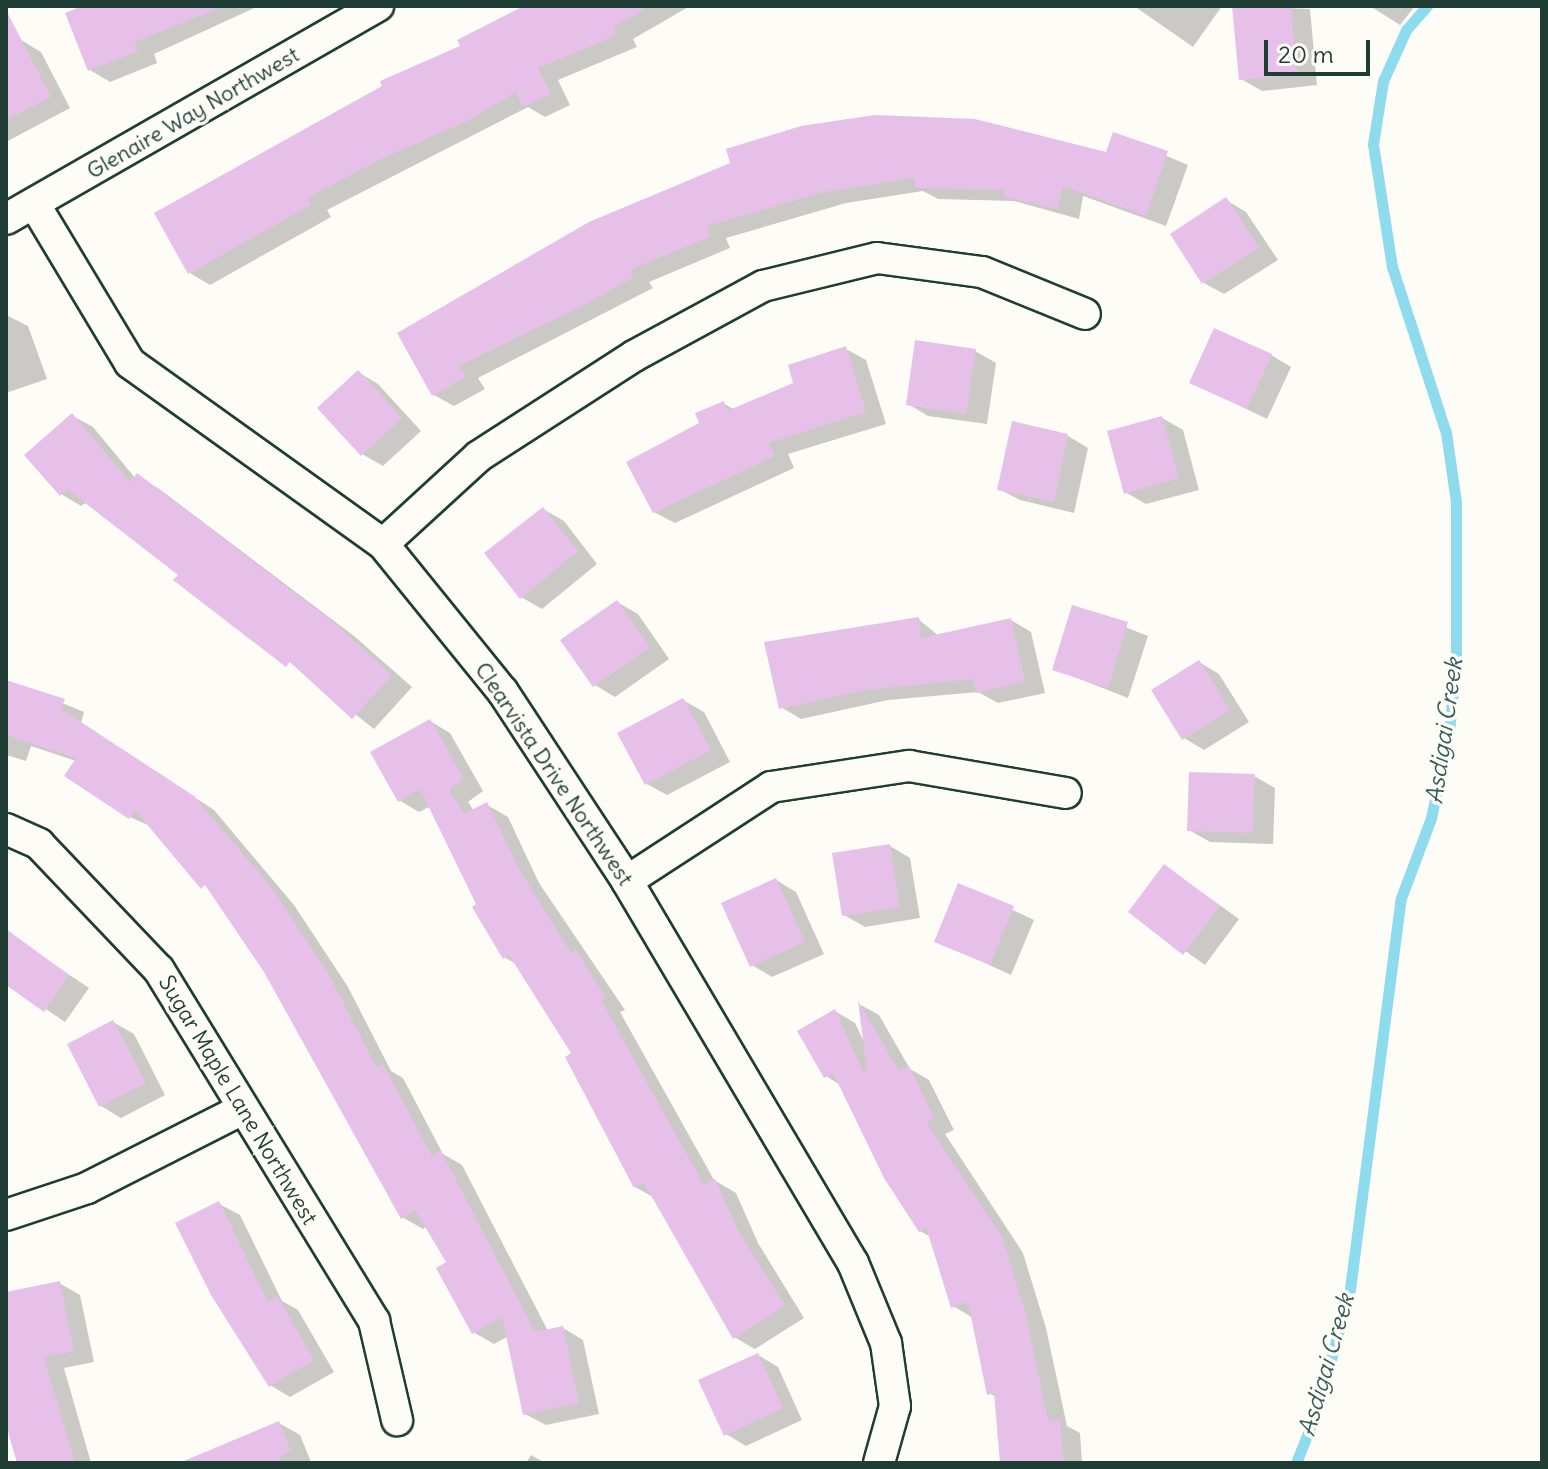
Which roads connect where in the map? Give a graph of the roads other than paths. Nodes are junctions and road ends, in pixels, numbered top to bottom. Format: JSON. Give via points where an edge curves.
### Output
{"nodes":[{"id":1,"x":378,"y":6,"type":"edge"},
{"id":2,"x":35,"y":205,"type":"junction"},
{"id":3,"x":6,"y":219,"type":"edge"},
{"id":4,"x":1085,"y":314,"type":"dead end"},
{"id":5,"x":383,"y":544,"type":"junction"},
{"id":6,"x":1066,"y":793,"type":"dead end"},
{"id":7,"x":6,"y":829,"type":"edge"},
{"id":8,"x":627,"y":881,"type":"junction"},
{"id":9,"x":243,"y":1109,"type":"junction"},
{"id":10,"x":6,"y":1215,"type":"edge"},
{"id":11,"x":397,"y":1420,"type":"dead end"},
{"id":12,"x":879,"y":1463,"type":"edge"}],
"edges":[{"from":1,"to":2,"type":"street","name":"Glenaire Way Northwest"},
{"from":2,"to":3,"type":"street","name":"Glenaire Way Northwest"},
{"from":2,"to":5,"type":"street","name":"Clearvista Drive Northwest","via":[[130,363]]},
{"from":4,"to":5,"type":"street","via":[[982,272],[877,258],[763,286],[634,356],[479,456]]},
{"from":5,"to":8,"type":"street","name":"Clearvista Drive Northwest","via":[[503,692]]},
{"from":6,"to":8,"type":"street","via":[[909,766],[771,787]]},
{"from":7,"to":9,"type":"street","name":"Sugar Maple Lane Northwest","via":[[39,844],[159,970]]},
{"from":8,"to":12,"type":"street","name":"Clearvista Drive Northwest","via":[[853,1263],[886,1343],[895,1406]]},
{"from":9,"to":10,"type":"street","via":[[87,1188]]},
{"from":9,"to":11,"type":"street","name":"Sugar Maple Lane Northwest","via":[[374,1321]]}]}
